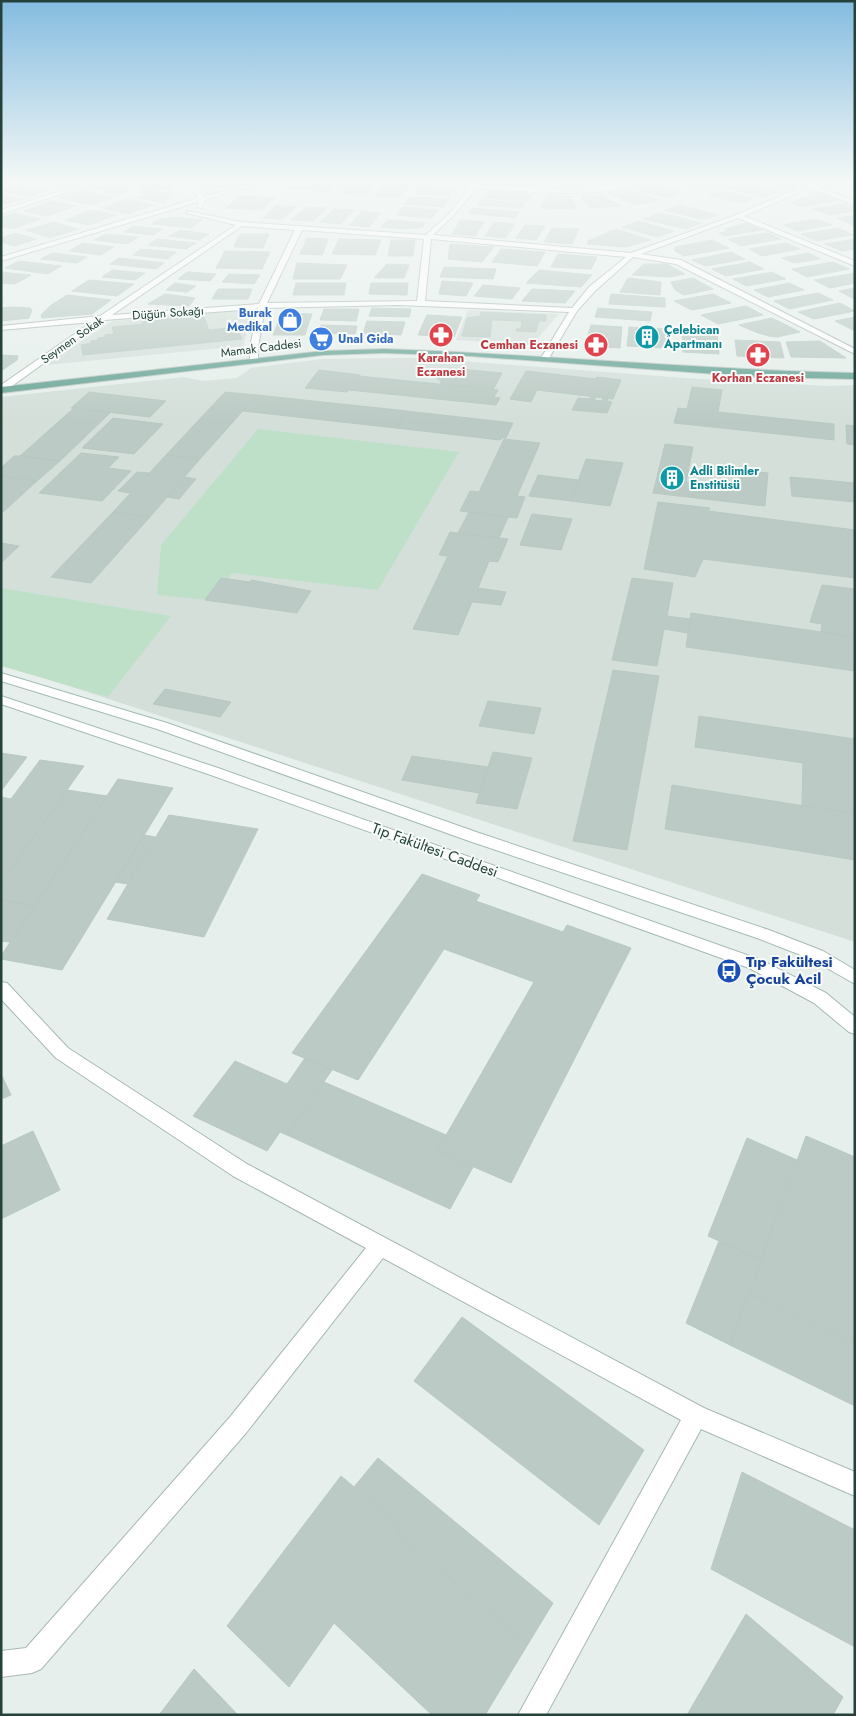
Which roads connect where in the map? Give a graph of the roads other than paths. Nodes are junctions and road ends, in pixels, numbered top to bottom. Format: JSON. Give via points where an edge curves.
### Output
{"nodes":[{"id":1,"x":185,"y":262,"type":"edge"},
{"id":2,"x":283,"y":262,"type":"edge"},
{"id":3,"x":426,"y":262,"type":"edge"},
{"id":4,"x":623,"y":262,"type":"edge"},
{"id":5,"x":678,"y":262,"type":"edge"},
{"id":6,"x":422,"y":303,"type":"junction"},
{"id":7,"x":262,"y":306,"type":"junction"},
{"id":8,"x":574,"y":310,"type":"junction"},
{"id":9,"x":102,"y":318,"type":"junction"},
{"id":10,"x":1,"y":328,"type":"edge"},
{"id":11,"x":855,"y":352,"type":"edge"},
{"id":12,"x":545,"y":358,"type":"junction"},
{"id":13,"x":254,"y":360,"type":"junction"},
{"id":14,"x":855,"y":376,"type":"edge"},
{"id":15,"x":2,"y":389,"type":"edge"},
{"id":16,"x":1,"y":677,"type":"edge"},
{"id":17,"x":1,"y":700,"type":"edge"},
{"id":18,"x":855,"y":978,"type":"edge"},
{"id":19,"x":1,"y":988,"type":"edge"},
{"id":20,"x":855,"y":1028,"type":"edge"},
{"id":21,"x":380,"y":1246,"type":"junction"},
{"id":22,"x":696,"y":1416,"type":"junction"},
{"id":23,"x":855,"y":1484,"type":"edge"},
{"id":24,"x":1,"y":1664,"type":"edge"},
{"id":25,"x":531,"y":1715,"type":"edge"}],
"edges":[{"from":1,"to":9,"type":"street","name":"Seymen Sokak"},
{"from":2,"to":7,"type":"street"},
{"from":3,"to":6,"type":"street"},
{"from":4,"to":8,"type":"street"},
{"from":5,"to":11,"type":"street"},
{"from":6,"to":7,"type":"street","name":"Düğün Sokağı"},
{"from":6,"to":8,"type":"street","name":"Düğün Sokağı"},
{"from":7,"to":9,"type":"street","name":"Düğün Sokağı"},
{"from":7,"to":13,"type":"street"},
{"from":8,"to":12,"type":"street"},
{"from":9,"to":10,"type":"street","name":"Düğün Sokağı"},
{"from":9,"to":15,"type":"street","name":"Seymen Sokak"},
{"from":12,"to":13,"type":"main road","name":"Mamak Caddesi","via":[[384,351]]},
{"from":12,"to":14,"type":"main road","name":"Mamak Caddesi","via":[[757,374]]},
{"from":13,"to":15,"type":"main road","name":"Mamak Caddesi"},
{"from":16,"to":18,"type":"street","name":"Tıp Fakültesi Caddesi","via":[[162,726],[474,838],[763,934],[817,955]]},
{"from":17,"to":20,"type":"street","name":"Tıp Fakültesi Caddesi","via":[[212,771],[754,964],[820,998]]},
{"from":19,"to":21,"type":"street","via":[[62,1053],[240,1170]]},
{"from":21,"to":22,"type":"street"},
{"from":21,"to":24,"type":"street","via":[[238,1425],[32,1660]]},
{"from":22,"to":23,"type":"street"},
{"from":22,"to":25,"type":"street"}]}
